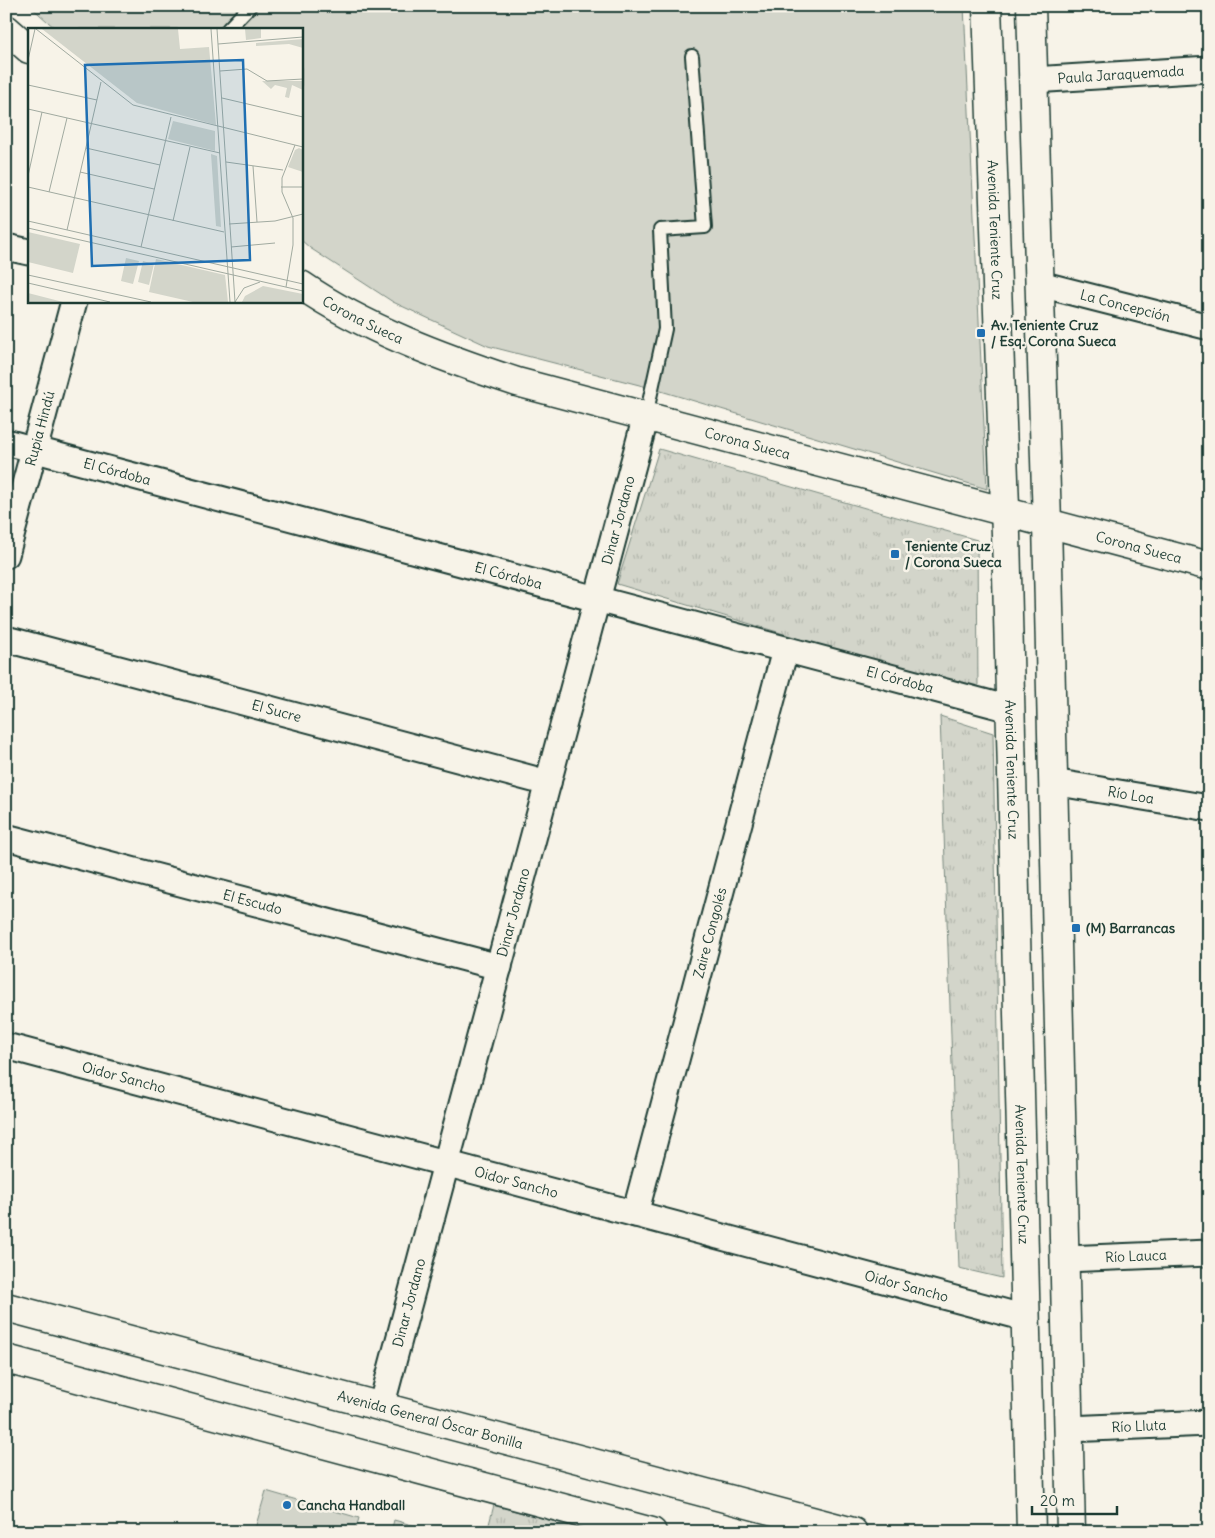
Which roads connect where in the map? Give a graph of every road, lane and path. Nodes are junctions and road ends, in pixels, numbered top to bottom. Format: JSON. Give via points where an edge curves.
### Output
{"nodes":[{"id":1,"x":250,"y":6,"type":"edge"},
{"id":2,"x":987,"y":6,"type":"edge"},
{"id":3,"x":1031,"y":6,"type":"edge"},
{"id":4,"x":229,"y":28,"type":"edge"},
{"id":5,"x":6,"y":29,"type":"edge"},
{"id":6,"x":28,"y":48,"type":"edge"},
{"id":7,"x":692,"y":56,"type":"dead end"},
{"id":8,"x":1209,"y":69,"type":"edge"},
{"id":9,"x":1033,"y":80,"type":"junction"},
{"id":10,"x":6,"y":246,"type":"edge"},
{"id":11,"x":28,"y":252,"type":"edge"},
{"id":12,"x":1040,"y":284,"type":"junction"},
{"id":13,"x":302,"y":286,"type":"edge"},
{"id":14,"x":74,"y":302,"type":"edge"},
{"id":15,"x":1209,"y":327,"type":"edge"},
{"id":16,"x":646,"y":416,"type":"junction"},
{"id":17,"x":6,"y":442,"type":"edge"},
{"id":18,"x":34,"y":450,"type":"junction"},
{"id":19,"x":1005,"y":512,"type":"junction"},
{"id":20,"x":1047,"y":523,"type":"junction"},
{"id":21,"x":6,"y":555,"type":"edge"},
{"id":22,"x":1209,"y":566,"type":"edge"},
{"id":23,"x":597,"y":600,"type":"junction"},
{"id":24,"x":6,"y":639,"type":"edge"},
{"id":25,"x":785,"y":650,"type":"junction"},
{"id":26,"x":1010,"y":709,"type":"junction"},
{"id":27,"x":1053,"y":782,"type":"junction"},
{"id":28,"x":548,"y":783,"type":"junction"},
{"id":29,"x":1209,"y":808,"type":"edge"},
{"id":30,"x":6,"y":837,"type":"edge"},
{"id":31,"x":499,"y":967,"type":"junction"},
{"id":32,"x":6,"y":1046,"type":"edge"},
{"id":33,"x":446,"y":1164,"type":"junction"},
{"id":34,"x":635,"y":1214,"type":"junction"},
{"id":35,"x":1209,"y":1253,"type":"edge"},
{"id":36,"x":1065,"y":1259,"type":"junction"},
{"id":37,"x":6,"y":1307,"type":"edge"},
{"id":38,"x":1026,"y":1318,"type":"junction"},
{"id":39,"x":6,"y":1359,"type":"edge"},
{"id":40,"x":382,"y":1407,"type":"junction"},
{"id":41,"x":1209,"y":1423,"type":"edge"},
{"id":42,"x":1068,"y":1429,"type":"junction"},
{"id":43,"x":652,"y":1532,"type":"edge"},
{"id":44,"x":853,"y":1532,"type":"edge"},
{"id":45,"x":1031,"y":1532,"type":"edge"},
{"id":46,"x":1071,"y":1532,"type":"edge"}],
"edges":[{"from":1,"to":4,"type":"lane"},
{"from":2,"to":19,"type":"main road","name":"Avenida Teniente Cruz"},
{"from":3,"to":9,"type":"main road"},
{"from":5,"to":6,"type":"main road"},
{"from":7,"to":16,"type":"lane","via":[[705,227],[660,230],[665,329]]},
{"from":8,"to":9,"type":"street","name":"Paula Jaraquemada"},
{"from":9,"to":12,"type":"main road"},
{"from":10,"to":11,"type":"street"},
{"from":12,"to":15,"type":"street","name":"La Concepción"},
{"from":12,"to":20,"type":"main road"},
{"from":13,"to":16,"type":"main road","name":"Corona Sueca","via":[[360,319],[463,364],[517,382]]},
{"from":14,"to":18,"type":"street","name":"Rupia Hindú"},
{"from":16,"to":19,"type":"main road","name":"Corona Sueca"},
{"from":16,"to":23,"type":"street","name":"Dinar Jordano"},
{"from":17,"to":18,"type":"street","name":"El Córdoba"},
{"from":18,"to":21,"type":"street","name":"Rupia Hindú"},
{"from":18,"to":23,"type":"street","name":"El Córdoba"},
{"from":19,"to":20,"type":"main road","name":"Corona Sueca"},
{"from":19,"to":26,"type":"main road","name":"Avenida Teniente Cruz"},
{"from":20,"to":22,"type":"main road","name":"Corona Sueca"},
{"from":20,"to":27,"type":"main road"},
{"from":23,"to":25,"type":"street","name":"El Córdoba"},
{"from":23,"to":28,"type":"street","name":"Dinar Jordano"},
{"from":24,"to":28,"type":"street","name":"El Sucre"},
{"from":25,"to":26,"type":"street","name":"El Córdoba"},
{"from":25,"to":34,"type":"street","name":"Zaire Congolés"},
{"from":26,"to":38,"type":"main road","name":"Avenida Teniente Cruz"},
{"from":27,"to":29,"type":"street","name":"Río Loa"},
{"from":27,"to":36,"type":"main road"},
{"from":28,"to":31,"type":"street","name":"Dinar Jordano"},
{"from":30,"to":31,"type":"street","name":"El Escudo"},
{"from":31,"to":33,"type":"street","name":"Dinar Jordano"},
{"from":32,"to":33,"type":"street","name":"Oidor Sancho"},
{"from":33,"to":34,"type":"street","name":"Oidor Sancho"},
{"from":33,"to":40,"type":"street","name":"Dinar Jordano"},
{"from":34,"to":38,"type":"street","name":"Oidor Sancho"},
{"from":35,"to":36,"type":"street","name":"Río Lauca"},
{"from":36,"to":42,"type":"main road"},
{"from":37,"to":40,"type":"main road","name":"Avenida General Óscar Bonilla"},
{"from":38,"to":45,"type":"main road","name":"Avenida Teniente Cruz"},
{"from":39,"to":43,"type":"main road"},
{"from":40,"to":44,"type":"main road","name":"Avenida General Óscar Bonilla"},
{"from":41,"to":42,"type":"street","name":"Río Lluta"},
{"from":42,"to":46,"type":"main road"}]}
